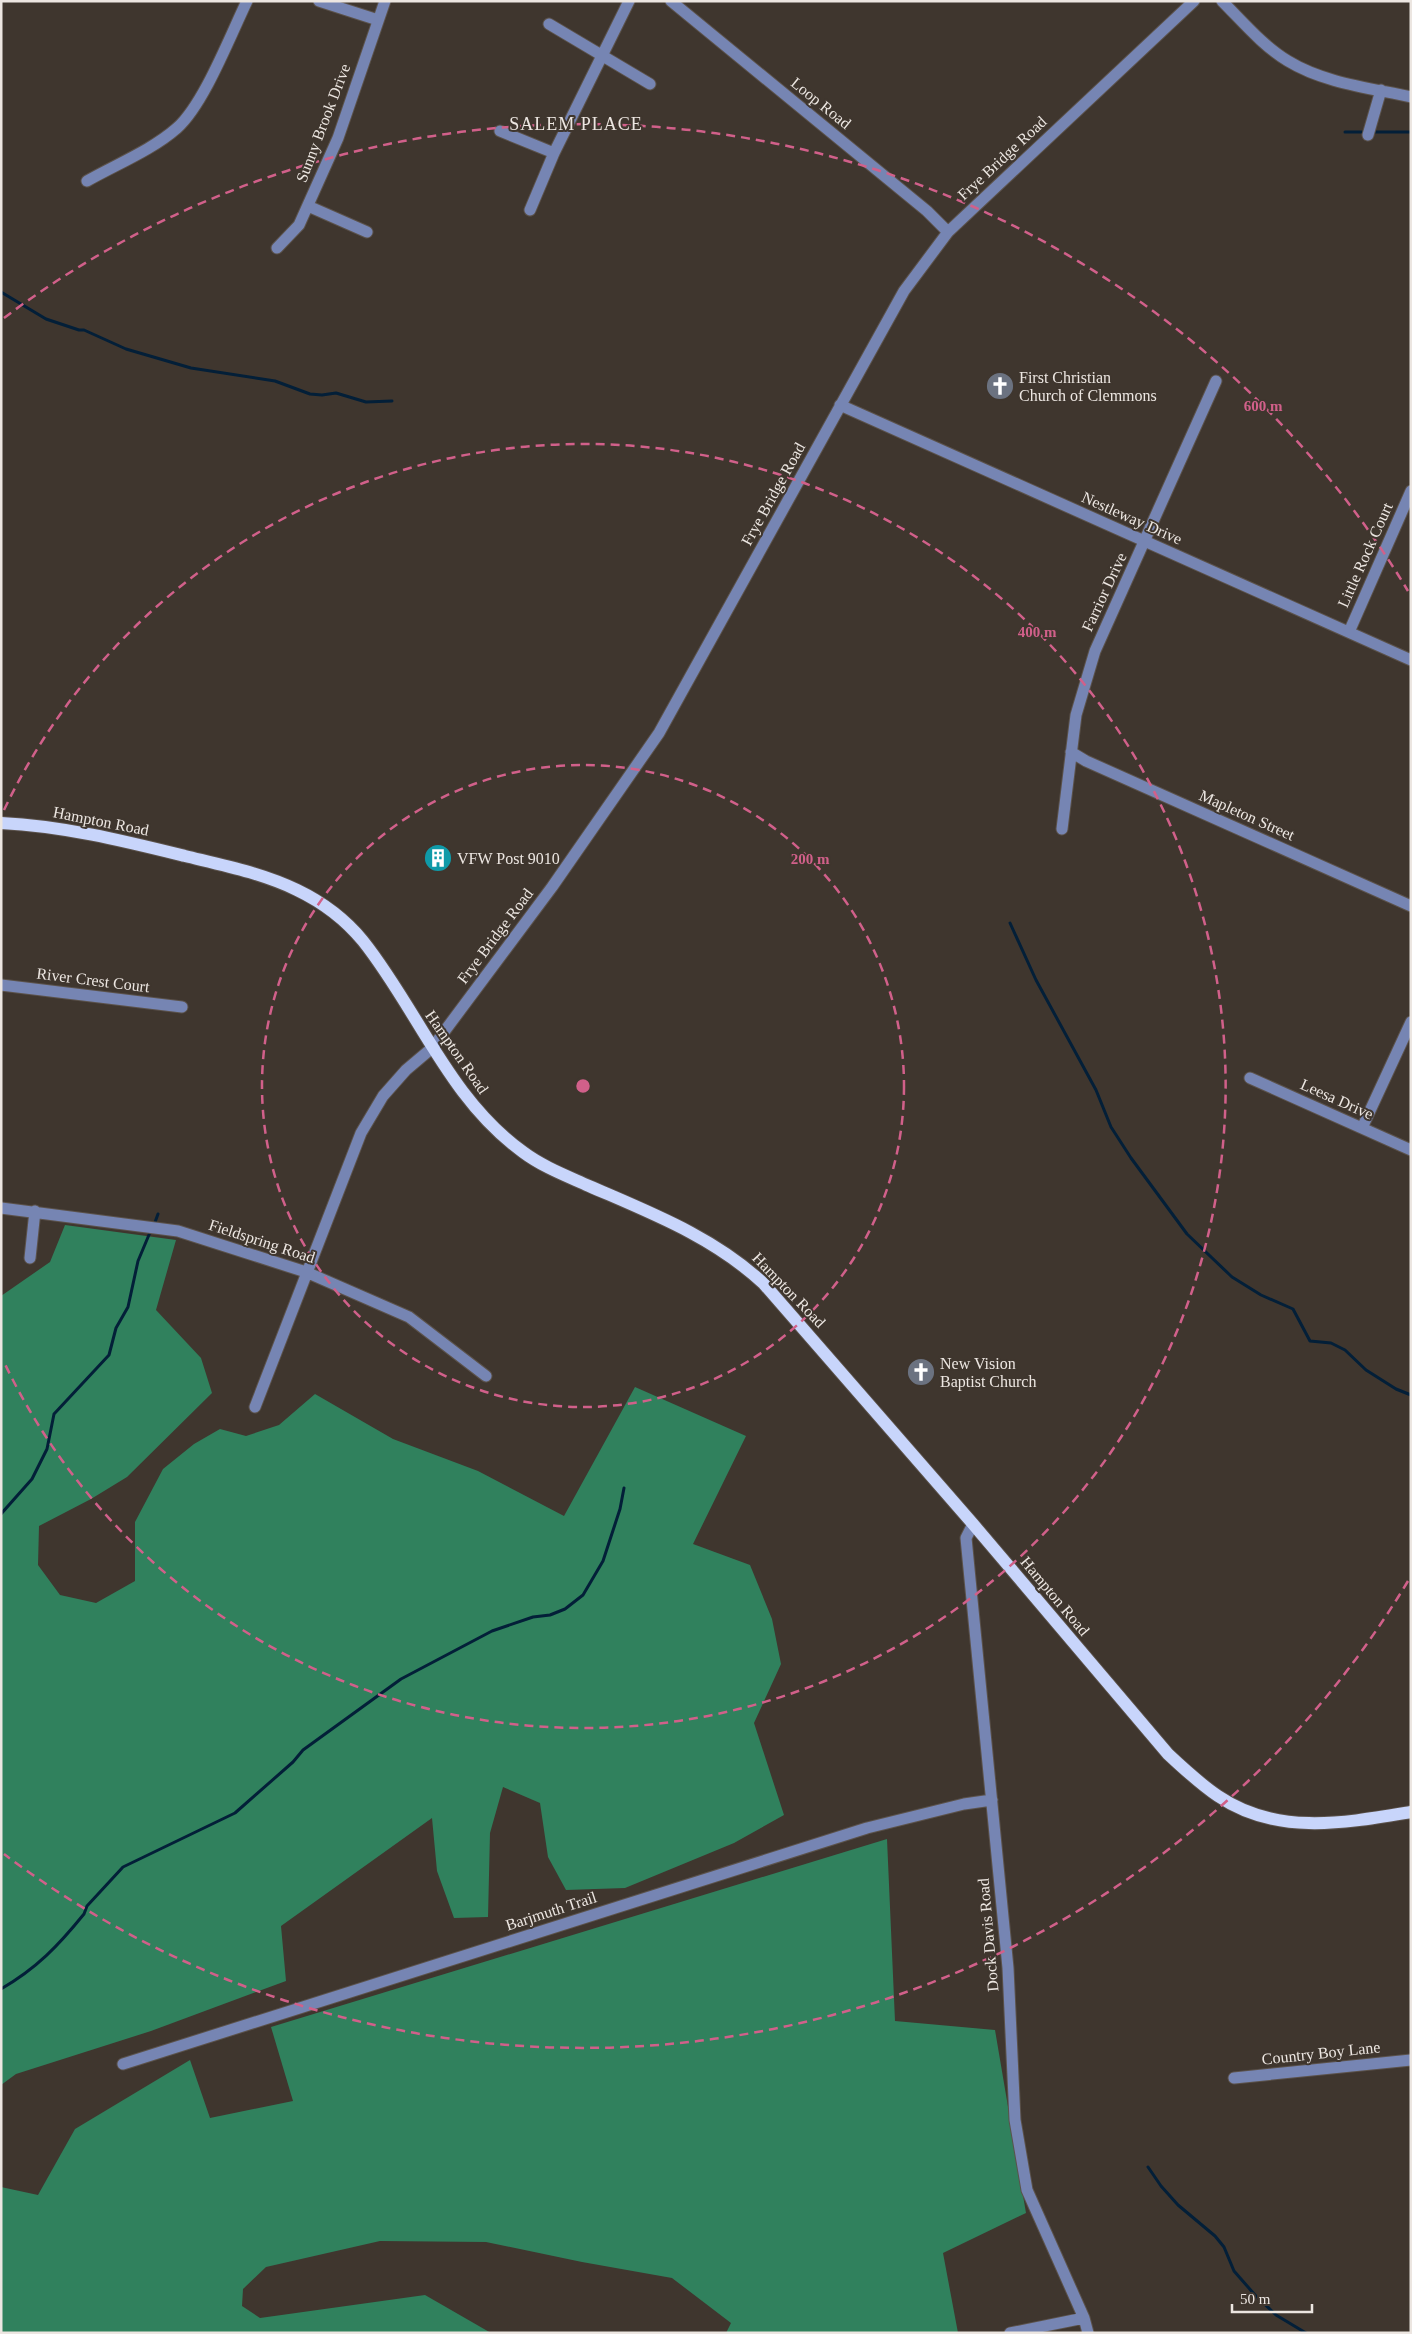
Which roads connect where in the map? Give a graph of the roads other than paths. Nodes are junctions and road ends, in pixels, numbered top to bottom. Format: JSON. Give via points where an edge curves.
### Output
{"nodes":[{"id":1,"x":247,"y":1,"type":"edge"},
{"id":2,"x":319,"y":1,"type":"edge"},
{"id":3,"x":386,"y":1,"type":"edge"},
{"id":4,"x":629,"y":1,"type":"edge"},
{"id":5,"x":671,"y":1,"type":"edge"},
{"id":6,"x":1194,"y":1,"type":"edge"},
{"id":7,"x":1222,"y":1,"type":"edge"},
{"id":8,"x":378,"y":20,"type":"junction"},
{"id":9,"x":549,"y":24,"type":"dead end"},
{"id":10,"x":601,"y":54,"type":"junction"},
{"id":11,"x":650,"y":84,"type":"dead end"},
{"id":12,"x":1382,"y":90,"type":"junction"},
{"id":13,"x":1411,"y":96,"type":"edge"},
{"id":14,"x":500,"y":131,"type":"dead end"},
{"id":15,"x":1368,"y":135,"type":"dead end"},
{"id":16,"x":554,"y":153,"type":"junction"},
{"id":17,"x":88,"y":180,"type":"dead end"},
{"id":18,"x":308,"y":206,"type":"junction"},
{"id":19,"x":530,"y":210,"type":"dead end"},
{"id":20,"x":367,"y":232,"type":"dead end"},
{"id":21,"x":948,"y":232,"type":"junction"},
{"id":22,"x":277,"y":248,"type":"dead end"},
{"id":23,"x":1216,"y":381,"type":"dead end"},
{"id":24,"x":840,"y":406,"type":"junction"},
{"id":25,"x":1411,"y":491,"type":"edge"},
{"id":26,"x":1145,"y":542,"type":"junction"},
{"id":27,"x":1349,"y":632,"type":"junction"},
{"id":28,"x":1411,"y":660,"type":"edge"},
{"id":29,"x":1071,"y":752,"type":"junction"},
{"id":30,"x":1,"y":823,"type":"edge"},
{"id":31,"x":1062,"y":829,"type":"dead end"},
{"id":32,"x":1411,"y":906,"type":"edge"},
{"id":33,"x":1,"y":985,"type":"edge"},
{"id":34,"x":182,"y":1007,"type":"dead end"},
{"id":35,"x":1411,"y":1022,"type":"edge"},
{"id":36,"x":432,"y":1048,"type":"junction"},
{"id":37,"x":1250,"y":1078,"type":"dead end"},
{"id":38,"x":1362,"y":1128,"type":"junction"},
{"id":39,"x":1411,"y":1150,"type":"edge"},
{"id":40,"x":1,"y":1208,"type":"edge"},
{"id":41,"x":35,"y":1212,"type":"junction"},
{"id":42,"x":30,"y":1258,"type":"dead end"},
{"id":43,"x":306,"y":1272,"type":"junction"},
{"id":44,"x":486,"y":1376,"type":"dead end"},
{"id":45,"x":254,"y":1407,"type":"dead end"},
{"id":46,"x":974,"y":1524,"type":"junction"},
{"id":47,"x":992,"y":1800,"type":"junction"},
{"id":48,"x":1411,"y":1812,"type":"edge"},
{"id":49,"x":1411,"y":2060,"type":"edge"},
{"id":50,"x":123,"y":2064,"type":"dead end"},
{"id":51,"x":1234,"y":2078,"type":"dead end"},
{"id":52,"x":1084,"y":2318,"type":"junction"},
{"id":53,"x":1010,"y":2333,"type":"edge"},
{"id":54,"x":1088,"y":2333,"type":"edge"}],
"edges":[{"from":1,"to":17,"type":"street","via":[[187,117],[165,137]]},
{"from":2,"to":8,"type":"street"},
{"from":3,"to":8,"type":"street","name":"Sunny Brook Drive"},
{"from":4,"to":10,"type":"street"},
{"from":5,"to":21,"type":"street","name":"Loop Road","via":[[927,211]]},
{"from":6,"to":21,"type":"street","name":"Frye Bridge Road"},
{"from":7,"to":12,"type":"street","via":[[1260,40],[1289,61],[1324,76]]},
{"from":8,"to":18,"type":"street","name":"Sunny Brook Drive","via":[[344,121]]},
{"from":9,"to":10,"type":"street"},
{"from":10,"to":11,"type":"street"},
{"from":10,"to":16,"type":"street"},
{"from":12,"to":13,"type":"street"},
{"from":12,"to":15,"type":"street"},
{"from":14,"to":16,"type":"street"},
{"from":16,"to":19,"type":"street"},
{"from":18,"to":20,"type":"street"},
{"from":18,"to":22,"type":"street","name":"Sunny Brook Drive","via":[[299,225]]},
{"from":21,"to":24,"type":"street","name":"Frye Bridge Road","via":[[904,291]]},
{"from":23,"to":26,"type":"street","name":"Farrior Drive"},
{"from":24,"to":26,"type":"street","name":"Nestleway Drive"},
{"from":24,"to":36,"type":"street","name":"Frye Bridge Road","via":[[659,733],[552,887]]},
{"from":25,"to":27,"type":"street","name":"Little Rock Court"},
{"from":26,"to":27,"type":"street","name":"Nestleway Drive"},
{"from":26,"to":29,"type":"street","name":"Farrior Drive","via":[[1095,651],[1076,715]]},
{"from":27,"to":28,"type":"street","name":"Nestleway Drive"},
{"from":29,"to":31,"type":"street","name":"Farrior Drive"},
{"from":29,"to":32,"type":"street","name":"Mapleton Street"},
{"from":30,"to":36,"type":"main road","name":"Hampton Road","via":[[70,830],[109,838],[257,874],[296,889],[330,910],[362,940]]},
{"from":33,"to":34,"type":"street","name":"River Crest Court"},
{"from":35,"to":38,"type":"street"},
{"from":36,"to":43,"type":"street","name":"Frye Bridge Road","via":[[382,1096],[361,1133]]},
{"from":36,"to":46,"type":"main road","name":"Hampton Road","via":[[475,1107],[497,1132],[523,1153],[548,1168],[690,1231],[746,1267],[800,1323]]},
{"from":37,"to":38,"type":"street","name":"Leesa Drive"},
{"from":38,"to":39,"type":"street","name":"Leesa Drive"},
{"from":40,"to":41,"type":"street","name":"Fieldspring Road"},
{"from":41,"to":42,"type":"street"},
{"from":41,"to":43,"type":"street","name":"Fieldspring Road","via":[[178,1231]]},
{"from":43,"to":44,"type":"street","name":"Fieldspring Road","via":[[409,1317]]},
{"from":43,"to":45,"type":"street","name":"Frye Bridge Road"},
{"from":46,"to":47,"type":"street","name":"Dock Davis Road","via":[[966,1538]]},
{"from":46,"to":48,"type":"main road","name":"Hampton Road","via":[[1168,1754],[1219,1797],[1243,1810],[1273,1820],[1307,1824],[1345,1823]]},
{"from":47,"to":50,"type":"street","name":"Barjmuth Trail","via":[[867,1828]]},
{"from":47,"to":52,"type":"street","name":"Dock Davis Road","via":[[1008,1968],[1015,2120],[1027,2190]]},
{"from":49,"to":51,"type":"street","name":"Country Boy Lane"},
{"from":52,"to":53,"type":"street"},
{"from":52,"to":54,"type":"street","name":"Dock Davis Road"}]}
